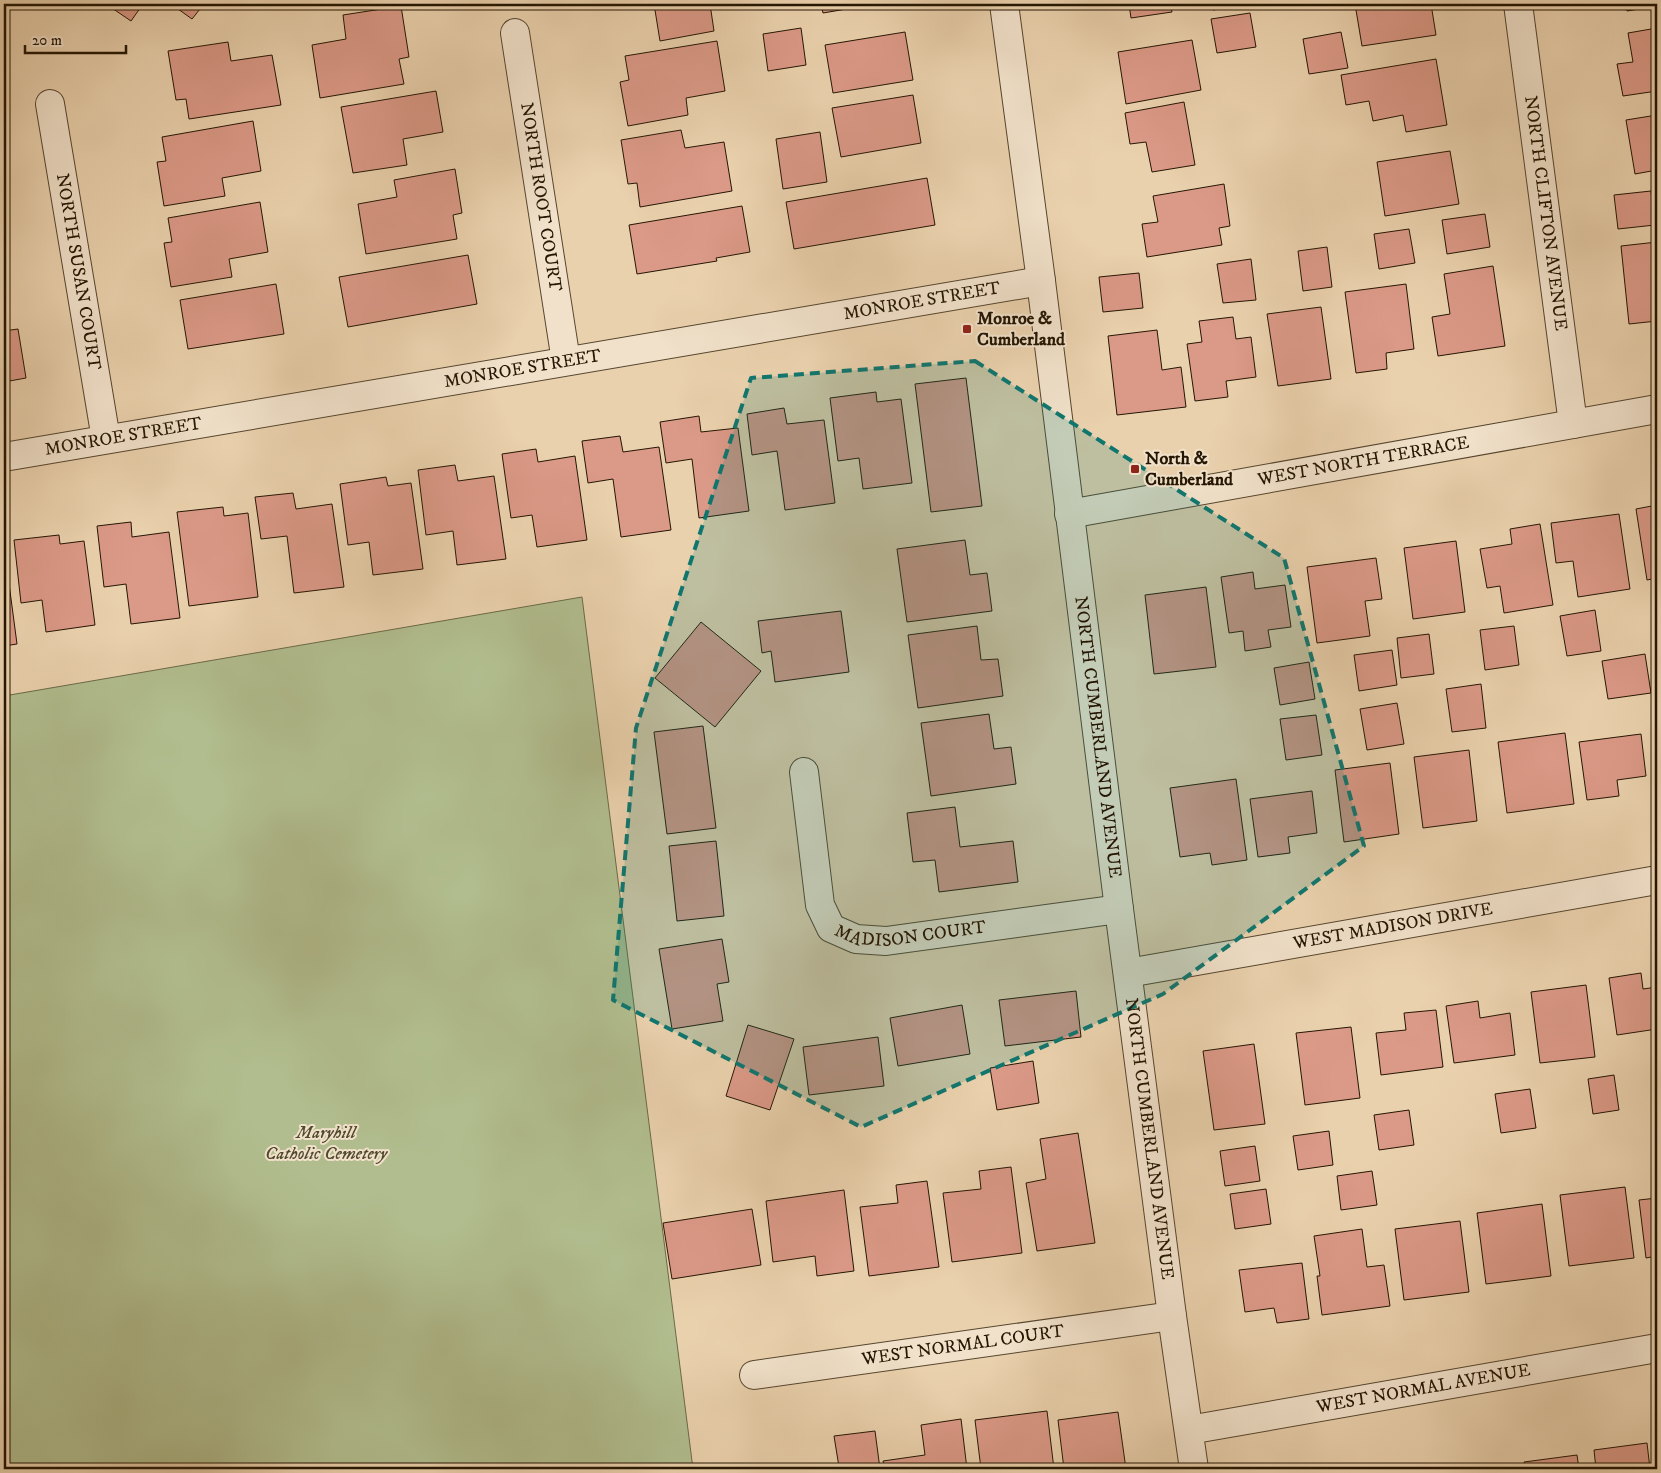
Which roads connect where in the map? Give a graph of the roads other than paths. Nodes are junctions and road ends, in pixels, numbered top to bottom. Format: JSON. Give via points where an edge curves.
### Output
{"nodes":[{"id":1,"x":1004,"y":4,"type":"edge"},
{"id":2,"x":1518,"y":4,"type":"edge"},
{"id":3,"x":515,"y":33,"type":"dead end"},
{"id":4,"x":50,"y":104,"type":"dead end"},
{"id":5,"x":1041,"y":282,"type":"junction"},
{"id":6,"x":566,"y":361,"type":"junction"},
{"id":7,"x":1657,"y":409,"type":"edge"},
{"id":8,"x":1573,"y":424,"type":"junction"},
{"id":9,"x":106,"y":439,"type":"junction"},
{"id":10,"x":4,"y":457,"type":"edge"},
{"id":11,"x":1069,"y":514,"type":"junction"},
{"id":12,"x":804,"y":772,"type":"dead end"},
{"id":13,"x":1657,"y":880,"type":"edge"},
{"id":14,"x":1119,"y":909,"type":"junction"},
{"id":15,"x":1128,"y":974,"type":"junction"},
{"id":16,"x":1172,"y":1316,"type":"junction"},
{"id":17,"x":1657,"y":1348,"type":"edge"},
{"id":18,"x":754,"y":1375,"type":"dead end"},
{"id":19,"x":1189,"y":1430,"type":"junction"},
{"id":20,"x":1194,"y":1469,"type":"edge"}],
"edges":[{"from":1,"to":5,"type":"street","name":"NORTH CUMBERLAND AVENUE"},
{"from":2,"to":8,"type":"street","name":"NORTH CLIFTON AVENUE"},
{"from":3,"to":6,"type":"street","name":"NORTH ROOT COURT"},
{"from":4,"to":9,"type":"street","name":"NORTH SUSAN COURT"},
{"from":5,"to":6,"type":"street","name":"MONROE STREET"},
{"from":5,"to":11,"type":"street","name":"NORTH CUMBERLAND AVENUE"},
{"from":6,"to":9,"type":"street","name":"MONROE STREET"},
{"from":7,"to":8,"type":"street","name":"WEST NORTH TERRACE"},
{"from":8,"to":11,"type":"street","name":"WEST NORTH TERRACE"},
{"from":9,"to":10,"type":"street","name":"MONROE STREET"},
{"from":11,"to":14,"type":"street","name":"NORTH CUMBERLAND AVENUE"},
{"from":12,"to":14,"type":"street","name":"MADISON COURT","via":[[820,905],[831,928],[839,932],[856,939],[886,941]]},
{"from":13,"to":15,"type":"street","name":"WEST MADISON DRIVE"},
{"from":14,"to":15,"type":"street","name":"NORTH CUMBERLAND AVENUE"},
{"from":15,"to":16,"type":"street","name":"NORTH CUMBERLAND AVENUE"},
{"from":16,"to":18,"type":"street","name":"WEST NORMAL COURT"},
{"from":16,"to":19,"type":"street","name":"NORTH CUMBERLAND AVENUE"},
{"from":17,"to":19,"type":"street","name":"WEST NORMAL AVENUE"},
{"from":19,"to":20,"type":"street","name":"NORTH CUMBERLAND AVENUE"}]}
